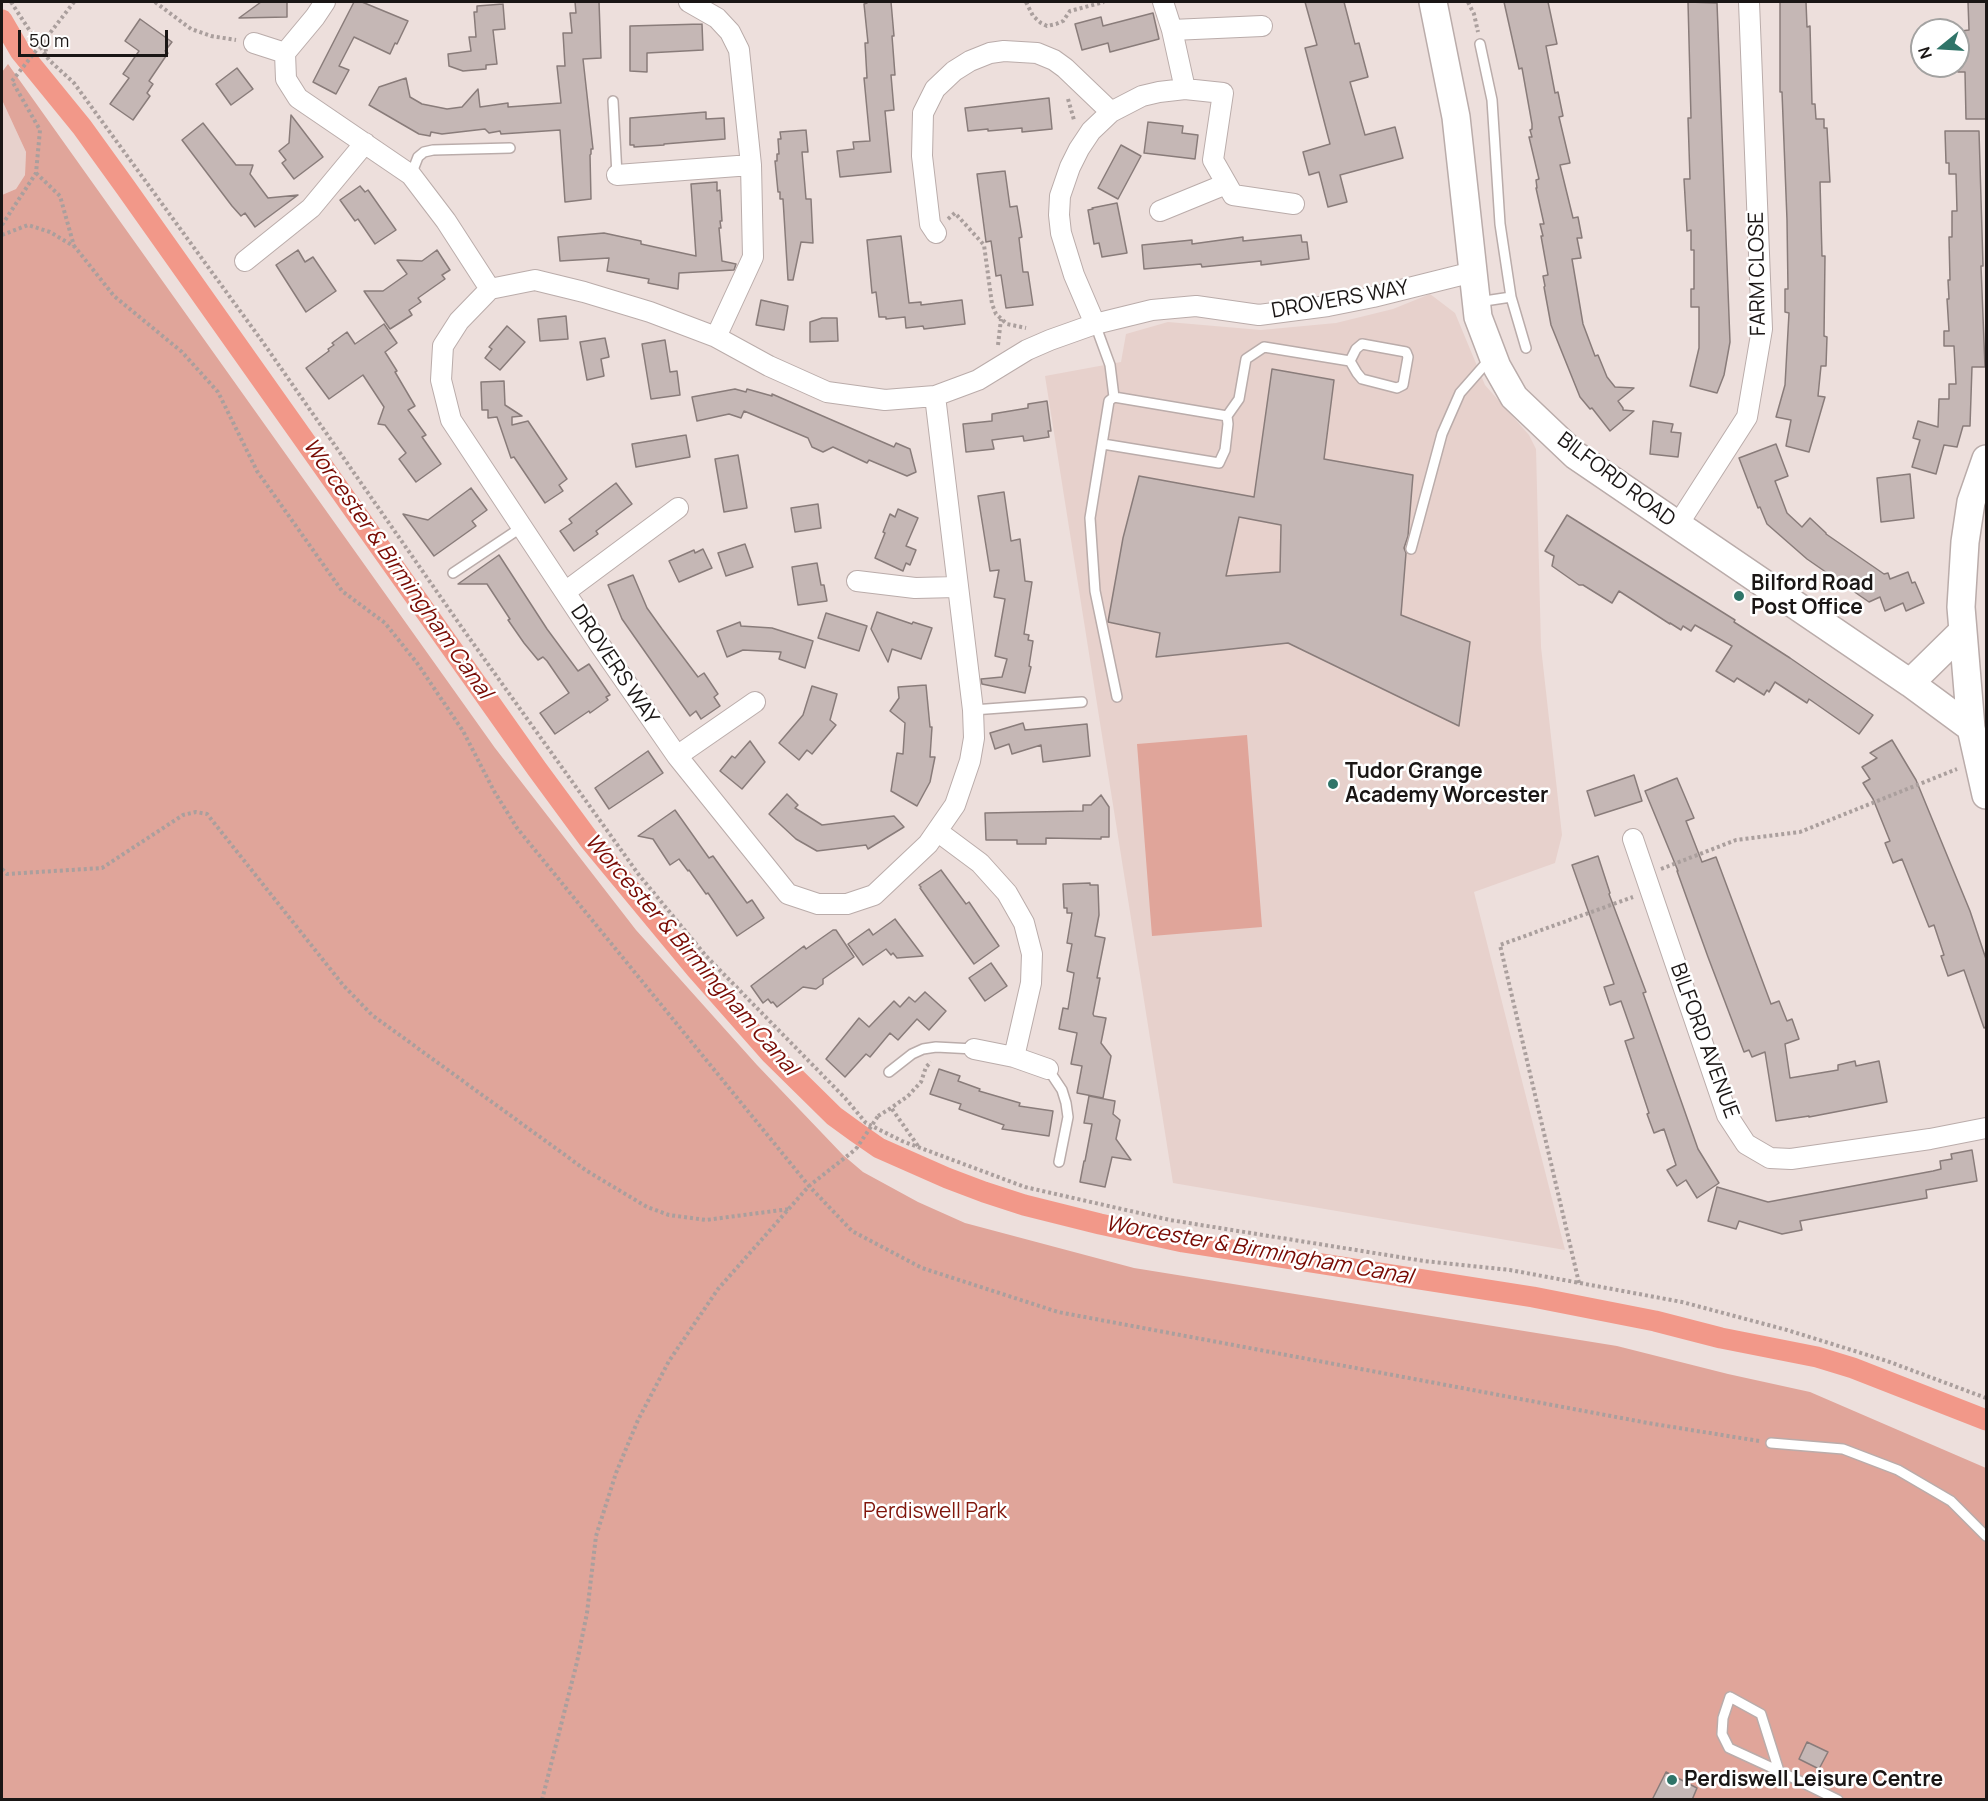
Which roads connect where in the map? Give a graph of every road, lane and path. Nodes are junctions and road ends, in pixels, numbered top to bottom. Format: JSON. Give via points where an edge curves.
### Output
{"nodes":[{"id":1,"x":11,"y":2,"type":"edge"},
{"id":2,"x":74,"y":2,"type":"edge"},
{"id":3,"x":155,"y":2,"type":"edge"},
{"id":4,"x":325,"y":2,"type":"edge"},
{"id":5,"x":689,"y":2,"type":"edge"},
{"id":6,"x":1026,"y":2,"type":"edge"},
{"id":7,"x":1104,"y":2,"type":"edge"},
{"id":8,"x":1163,"y":2,"type":"edge"},
{"id":9,"x":1433,"y":2,"type":"edge"},
{"id":10,"x":1468,"y":2,"type":"edge"},
{"id":11,"x":1749,"y":2,"type":"edge"},
{"id":12,"x":1262,"y":26,"type":"dead end"},
{"id":13,"x":1172,"y":30,"type":"junction"},
{"id":14,"x":32,"y":34,"type":"junction"},
{"id":15,"x":43,"y":42,"type":"junction"},
{"id":16,"x":254,"y":43,"type":"joint"},
{"id":17,"x":1480,"y":44,"type":"joint"},
{"id":18,"x":285,"y":53,"type":"junction"},
{"id":19,"x":49,"y":60,"type":"junction"},
{"id":20,"x":1185,"y":89,"type":"junction"},
{"id":21,"x":1065,"y":93,"type":"dead end"},
{"id":22,"x":613,"y":101,"type":"dead end"},
{"id":23,"x":1111,"y":112,"type":"junction"},
{"id":24,"x":365,"y":143,"type":"junction"},
{"id":25,"x":1081,"y":146,"type":"junction"},
{"id":26,"x":510,"y":148,"type":"dead end"},
{"id":27,"x":751,"y":165,"type":"junction"},
{"id":28,"x":36,"y":173,"type":"junction"},
{"id":29,"x":411,"y":175,"type":"junction"},
{"id":30,"x":617,"y":175,"type":"joint"},
{"id":31,"x":1226,"y":184,"type":"junction"},
{"id":32,"x":1294,"y":204,"type":"dead end"},
{"id":33,"x":1160,"y":211,"type":"dead end"},
{"id":34,"x":2,"y":225,"type":"edge"},
{"id":35,"x":935,"y":232,"type":"joint"},
{"id":36,"x":2,"y":236,"type":"edge"},
{"id":37,"x":75,"y":247,"type":"junction"},
{"id":38,"x":245,"y":261,"type":"dead end"},
{"id":39,"x":1473,"y":272,"type":"junction"},
{"id":40,"x":490,"y":289,"type":"junction"},
{"id":41,"x":1511,"y":297,"type":"junction"},
{"id":42,"x":1476,"y":302,"type":"junction"},
{"id":43,"x":1095,"y":324,"type":"junction"},
{"id":44,"x":716,"y":337,"type":"junction"},
{"id":45,"x":1050,"y":340,"type":"junction"},
{"id":46,"x":1526,"y":348,"type":"dead end"},
{"id":47,"x":1493,"y":356,"type":"junction"},
{"id":48,"x":1350,"y":361,"type":"junction"},
{"id":49,"x":936,"y":396,"type":"junction"},
{"id":50,"x":1114,"y":397,"type":"junction"},
{"id":51,"x":1227,"y":416,"type":"junction"},
{"id":52,"x":1103,"y":444,"type":"junction"},
{"id":53,"x":1986,"y":459,"type":"edge"},
{"id":54,"x":678,"y":508,"type":"dead end"},
{"id":55,"x":1677,"y":526,"type":"junction"},
{"id":56,"x":522,"y":527,"type":"junction"},
{"id":57,"x":1411,"y":549,"type":"dead end"},
{"id":58,"x":453,"y":573,"type":"dead end"},
{"id":59,"x":857,"y":581,"type":"dead end"},
{"id":60,"x":957,"y":586,"type":"junction"},
{"id":61,"x":565,"y":592,"type":"junction"},
{"id":62,"x":1962,"y":632,"type":"junction"},
{"id":63,"x":1910,"y":683,"type":"junction"},
{"id":64,"x":1117,"y":697,"type":"dead end"},
{"id":65,"x":755,"y":702,"type":"dead end"},
{"id":66,"x":1082,"y":702,"type":"dead end"},
{"id":67,"x":973,"y":711,"type":"junction"},
{"id":68,"x":1971,"y":728,"type":"junction"},
{"id":69,"x":678,"y":756,"type":"junction"},
{"id":70,"x":1983,"y":759,"type":"edge"},
{"id":71,"x":1986,"y":795,"type":"edge"},
{"id":72,"x":937,"y":831,"type":"junction"},
{"id":73,"x":1633,"y":839,"type":"dead end"},
{"id":74,"x":2,"y":869,"type":"edge"},
{"id":75,"x":1648,"y":883,"type":"junction"},
{"id":76,"x":974,"y":1049,"type":"joint"},
{"id":77,"x":937,"y":1056,"type":"dead end"},
{"id":78,"x":1014,"y":1057,"type":"junction"},
{"id":79,"x":1048,"y":1069,"type":"joint"},
{"id":80,"x":889,"y":1072,"type":"dead end"},
{"id":81,"x":891,"y":1108,"type":"junction"},
{"id":82,"x":1986,"y":1128,"type":"edge"},
{"id":83,"x":919,"y":1147,"type":"junction"},
{"id":84,"x":1059,"y":1162,"type":"dead end"},
{"id":85,"x":809,"y":1186,"type":"junction"},
{"id":86,"x":789,"y":1209,"type":"junction"},
{"id":87,"x":1579,"y":1283,"type":"junction"},
{"id":88,"x":1986,"y":1398,"type":"edge"},
{"id":89,"x":1772,"y":1443,"type":"joint"},
{"id":90,"x":1986,"y":1536,"type":"edge"},
{"id":91,"x":1779,"y":1771,"type":"junction"},
{"id":92,"x":542,"y":1800,"type":"edge"},
{"id":93,"x":1838,"y":1800,"type":"edge"}],
"edges":[{"from":1,"to":14,"type":"path"},
{"from":2,"to":15,"type":"path"},
{"from":3,"to":16,"type":"path","via":[[191,29]]},
{"from":4,"to":18,"type":"street"},
{"from":5,"to":27,"type":"street","via":[[717,18],[739,50]]},
{"from":6,"to":7,"type":"path","via":[[1033,16],[1047,26],[1063,21],[1070,11]]},
{"from":8,"to":13,"type":"street"},
{"from":9,"to":39,"type":"street","name":"BILFORD ROAD","via":[[1456,117]]},
{"from":10,"to":17,"type":"path"},
{"from":11,"to":55,"type":"street","name":"FARM CLOSE","via":[[1762,329],[1746,417]]},
{"from":12,"to":13,"type":"street"},
{"from":13,"to":20,"type":"street"},
{"from":14,"to":15,"type":"path"},
{"from":14,"to":19,"type":"path"},
{"from":15,"to":19,"type":"path"},
{"from":15,"to":28,"type":"path","bridge":true,"via":[[12,81],[40,130]]},
{"from":16,"to":18,"type":"street"},
{"from":17,"to":41,"type":"lane","via":[[1492,100],[1500,224]]},
{"from":18,"to":24,"type":"street","via":[[286,79],[298,98]]},
{"from":19,"to":83,"type":"path","via":[[74,83],[255,332],[639,875],[706,956],[866,1123]]},
{"from":20,"to":23,"type":"street","via":[[1142,96]]},
{"from":20,"to":31,"type":"street","via":[[1223,93],[1214,160]]},
{"from":21,"to":25,"type":"path"},
{"from":22,"to":30,"type":"lane"},
{"from":23,"to":25,"type":"street"},
{"from":23,"to":35,"type":"street","via":[[1065,68],[1037,53],[990,53],[954,71],[936,89],[923,113],[922,156],[930,224]]},
{"from":24,"to":29,"type":"street"},
{"from":24,"to":38,"type":"street","via":[[311,208]]},
{"from":25,"to":43,"type":"street","via":[[1060,196],[1059,215],[1074,275]]},
{"from":26,"to":29,"type":"lane","via":[[433,150],[418,157]]},
{"from":27,"to":30,"type":"street"},
{"from":27,"to":44,"type":"street","via":[[753,257]]},
{"from":28,"to":34,"type":"path"},
{"from":28,"to":37,"type":"path","via":[[60,196]]},
{"from":29,"to":40,"type":"street"},
{"from":31,"to":32,"type":"street","via":[[1233,195]]},
{"from":31,"to":33,"type":"street"},
{"from":35,"to":45,"type":"path","via":[[956,213],[984,245],[996,314],[1007,324],[1040,330]]},
{"from":36,"to":37,"type":"path","via":[[28,225]]},
{"from":37,"to":85,"type":"path","via":[[114,296],[182,352],[218,392],[257,471],[342,591],[385,624],[417,663],[463,731],[517,828]]},
{"from":39,"to":42,"type":"street","name":"BILFORD ROAD"},
{"from":39,"to":43,"type":"street","name":"DROVERS WAY","via":[[1328,306],[1259,315],[1196,306],[1152,310]]},
{"from":40,"to":44,"type":"street","name":"DROVERS WAY","via":[[535,280],[584,291]]},
{"from":40,"to":56,"type":"street","name":"DROVERS WAY","via":[[459,321],[443,346],[441,380],[451,420]]},
{"from":41,"to":42,"type":"lane"},
{"from":41,"to":46,"type":"lane"},
{"from":42,"to":47,"type":"street","name":"BILFORD ROAD"},
{"from":43,"to":45,"type":"street","name":"DROVERS WAY"},
{"from":43,"to":50,"type":"lane","via":[[1110,365]]},
{"from":44,"to":49,"type":"street","name":"DROVERS WAY","via":[[827,392],[885,399]]},
{"from":45,"to":49,"type":"street","name":"DROVERS WAY","via":[[978,380]]},
{"from":47,"to":55,"type":"street","name":"BILFORD ROAD","via":[[1514,398],[1575,454]]},
{"from":47,"to":57,"type":"lane","via":[[1460,393],[1442,434]]},
{"from":48,"to":48,"type":"lane","via":[[1362,344],[1406,352],[1403,385],[1397,388],[1362,379]]},
{"from":48,"to":51,"type":"lane","via":[[1264,347],[1246,359],[1239,399]]},
{"from":49,"to":60,"type":"street","name":"DROVERS WAY"},
{"from":50,"to":51,"type":"lane"},
{"from":50,"to":52,"type":"lane","via":[[1109,401]]},
{"from":51,"to":52,"type":"lane","via":[[1225,450],[1219,463]]},
{"from":52,"to":64,"type":"lane","via":[[1090,518],[1095,591]]},
{"from":53,"to":62,"type":"street","via":[[1971,502],[1965,542]]},
{"from":54,"to":61,"type":"street"},
{"from":55,"to":63,"type":"street","name":"BILFORD ROAD"},
{"from":56,"to":58,"type":"lane"},
{"from":56,"to":61,"type":"street","name":"DROVERS WAY"},
{"from":59,"to":60,"type":"street","via":[[915,588]]},
{"from":60,"to":67,"type":"street","name":"DROVERS WAY"},
{"from":61,"to":69,"type":"street","name":"DROVERS WAY"},
{"from":62,"to":63,"type":"street"},
{"from":62,"to":68,"type":"street"},
{"from":63,"to":68,"type":"street","name":"BILFORD ROAD"},
{"from":65,"to":69,"type":"street"},
{"from":66,"to":67,"type":"lane"},
{"from":67,"to":72,"type":"street","name":"DROVERS WAY","via":[[970,761],[955,805]]},
{"from":68,"to":70,"type":"street"},
{"from":69,"to":72,"type":"street","name":"DROVERS WAY","via":[[788,894],[818,904],[847,904],[874,895]]},
{"from":70,"to":71,"type":"street"},
{"from":70,"to":75,"type":"path","via":[[1800,832],[1736,840]]},
{"from":72,"to":78,"type":"street","via":[[980,863],[1007,893],[1024,923],[1032,954],[1031,982]]},
{"from":73,"to":75,"type":"street","name":"BILFORD AVENUE"},
{"from":74,"to":86,"type":"path","via":[[7,874],[102,868],[183,815],[207,814],[343,985],[372,1015],[587,1172],[647,1207],[669,1215],[706,1220]]},
{"from":75,"to":82,"type":"street","name":"BILFORD AVENUE","via":[[1727,1115],[1746,1144],[1770,1158],[1791,1159]]},
{"from":75,"to":87,"type":"path","via":[[1500,945]]},
{"from":76,"to":78,"type":"street"},
{"from":76,"to":80,"type":"lane","via":[[923,1049]]},
{"from":77,"to":81,"type":"path","via":[[926,1067],[921,1082]]},
{"from":78,"to":79,"type":"street"},
{"from":79,"to":84,"type":"lane","via":[[1062,1090],[1068,1117]]},
{"from":81,"to":83,"type":"path"},
{"from":81,"to":85,"type":"path","bridge":true,"via":[[878,1116],[856,1149]]},
{"from":83,"to":87,"type":"path","via":[[1025,1186],[1170,1220]]},
{"from":85,"to":86,"type":"path"},
{"from":85,"to":89,"type":"path","via":[[852,1231],[922,1268],[1058,1312]]},
{"from":86,"to":92,"type":"path","via":[[718,1289],[669,1361],[638,1420],[596,1536],[577,1662]]},
{"from":87,"to":88,"type":"path","via":[[1682,1302],[1787,1330],[1887,1360]]},
{"from":89,"to":90,"type":"lane","via":[[1843,1449],[1898,1470],[1951,1501]]},
{"from":91,"to":91,"type":"lane","via":[[1729,1748],[1722,1734],[1730,1697],[1761,1714]]},
{"from":91,"to":93,"type":"lane"}]}
